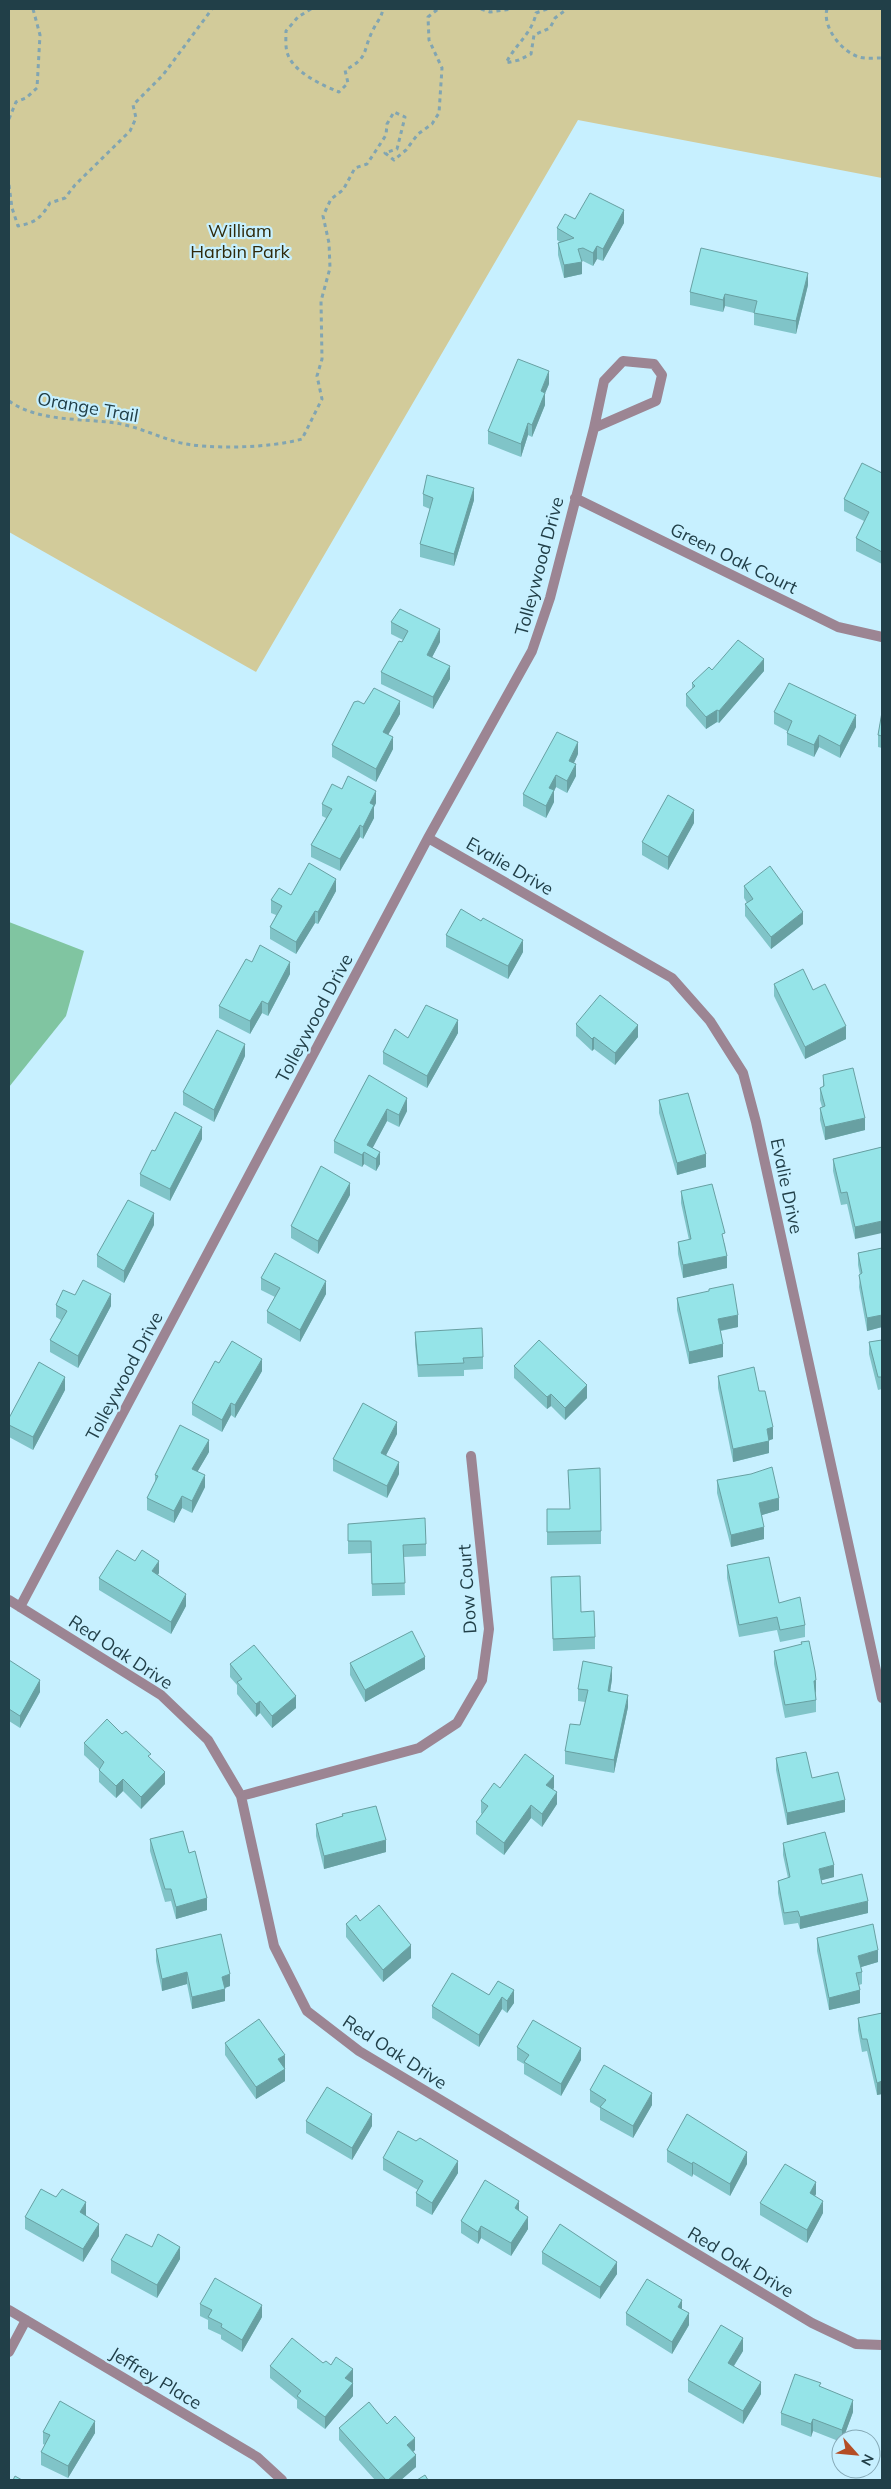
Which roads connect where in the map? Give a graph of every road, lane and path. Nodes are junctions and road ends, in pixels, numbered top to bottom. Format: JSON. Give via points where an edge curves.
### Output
{"nodes":[{"id":1,"x":33,"y":9,"type":"edge"},
{"id":2,"x":212,"y":9,"type":"edge"},
{"id":3,"x":311,"y":9,"type":"edge"},
{"id":4,"x":383,"y":9,"type":"edge"},
{"id":5,"x":438,"y":9,"type":"edge"},
{"id":6,"x":481,"y":9,"type":"edge"},
{"id":7,"x":512,"y":9,"type":"edge"},
{"id":8,"x":548,"y":9,"type":"edge"},
{"id":9,"x":567,"y":9,"type":"edge"},
{"id":10,"x":827,"y":9,"type":"edge"},
{"id":11,"x":882,"y":58,"type":"edge"},
{"id":12,"x":9,"y":119,"type":"edge"},
{"id":13,"x":9,"y":185,"type":"edge"},
{"id":14,"x":9,"y":400,"type":"edge"},
{"id":15,"x":594,"y":428,"type":"junction"},
{"id":16,"x":575,"y":498,"type":"junction"},
{"id":17,"x":882,"y":637,"type":"edge"},
{"id":18,"x":428,"y":838,"type":"junction"},
{"id":19,"x":471,"y":1456,"type":"dead end"},
{"id":20,"x":9,"y":1600,"type":"edge"},
{"id":21,"x":20,"y":1607,"type":"junction"},
{"id":22,"x":882,"y":1698,"type":"edge"},
{"id":23,"x":241,"y":1796,"type":"junction"},
{"id":24,"x":9,"y":2310,"type":"edge"},
{"id":25,"x":26,"y":2320,"type":"junction"},
{"id":26,"x":882,"y":2345,"type":"edge"},
{"id":27,"x":9,"y":2352,"type":"edge"},
{"id":28,"x":282,"y":2480,"type":"edge"}],
"edges":[{"from":1,"to":12,"type":"path","via":[[40,35],[37,88],[16,102]]},
{"from":2,"to":13,"type":"path","via":[[157,83],[133,106],[136,118],[130,131],[65,198],[50,203],[33,223],[18,226]]},
{"from":3,"to":4,"type":"path","via":[[298,17],[286,31],[287,54],[295,67],[314,82],[339,92],[348,83],[345,70],[364,56]]},
{"from":5,"to":14,"type":"path","name":"Orange Trail","via":[[428,17],[428,28],[429,40],[442,68],[440,113],[394,160],[385,153],[397,149],[405,117],[394,112],[386,124],[386,135],[367,164],[355,168],[343,190],[330,200],[323,216],[330,268],[320,301],[322,359],[317,376],[322,398],[302,439],[282,445],[193,445],[117,423],[80,421],[34,412],[19,408]]},
{"from":6,"to":7,"type":"path","via":[[490,12]]},
{"from":8,"to":9,"type":"path","via":[[536,13],[534,25],[506,63],[531,54],[534,35],[550,28],[555,18]]},
{"from":10,"to":11,"type":"path","via":[[825,15],[830,28],[845,51],[860,58]]},
{"from":15,"to":15,"type":"street","name":"Tolleywood Drive","via":[[604,381],[623,361],[654,364],[662,375],[656,401]]},
{"from":15,"to":16,"type":"street","name":"Tolleywood Drive"},
{"from":16,"to":17,"type":"street","name":"Green Oak Court","via":[[838,627]]},
{"from":16,"to":18,"type":"street","name":"Tolleywood Drive","via":[[550,598],[532,651]]},
{"from":18,"to":21,"type":"street","name":"Tolleywood Drive"},
{"from":18,"to":22,"type":"street","name":"Evalie Drive","via":[[672,978],[710,1021],[742,1073],[756,1122]]},
{"from":19,"to":23,"type":"street","name":"Dow Court","via":[[489,1629],[482,1680],[458,1723],[420,1748]]},
{"from":20,"to":21,"type":"street","name":"Red Oak Drive"},
{"from":21,"to":23,"type":"street","name":"Red Oak Drive","via":[[161,1695],[208,1740]]},
{"from":23,"to":26,"type":"street","name":"Red Oak Drive","via":[[274,1946],[307,2011],[359,2052],[812,2323],[856,2344]]},
{"from":24,"to":25,"type":"street","name":"Jeffrey Place"},
{"from":25,"to":27,"type":"street"},
{"from":25,"to":28,"type":"street","name":"Jeffrey Place","via":[[257,2457]]}]}
